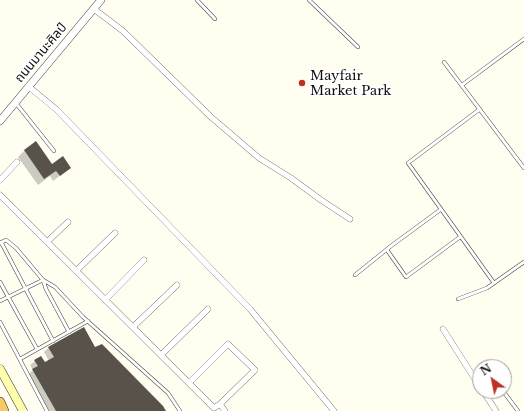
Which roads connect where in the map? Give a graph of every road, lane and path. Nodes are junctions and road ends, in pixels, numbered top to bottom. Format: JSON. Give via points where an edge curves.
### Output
{"nodes":[{"id":1,"x":101,"y":0,"type":"edge"},
{"id":2,"x":196,"y":0,"type":"edge"},
{"id":3,"x":309,"y":0,"type":"edge"},
{"id":4,"x":94,"y":9,"type":"junction"},
{"id":5,"x":215,"y":19,"type":"dead end"},
{"id":6,"x":524,"y":39,"type":"edge"},
{"id":7,"x":358,"y":46,"type":"dead end"},
{"id":8,"x":444,"y":62,"type":"dead end"},
{"id":9,"x":28,"y":86,"type":"junction"},
{"id":10,"x":462,"y":86,"type":"junction"},
{"id":11,"x":15,"y":102,"type":"junction"},
{"id":12,"x":480,"y":109,"type":"junction"},
{"id":13,"x":0,"y":121,"type":"edge"},
{"id":14,"x":54,"y":151,"type":"dead end"},
{"id":15,"x":16,"y":162,"type":"dead end"},
{"id":16,"x":524,"y":168,"type":"edge"},
{"id":17,"x":0,"y":180,"type":"edge"},
{"id":18,"x":0,"y":195,"type":"edge"},
{"id":19,"x":440,"y":210,"type":"junction"},
{"id":20,"x":350,"y":219,"type":"dead end"},
{"id":21,"x":68,"y":222,"type":"dead end"},
{"id":22,"x":115,"y":233,"type":"dead end"},
{"id":23,"x":460,"y":236,"type":"junction"},
{"id":24,"x":47,"y":242,"type":"junction"},
{"id":25,"x":0,"y":243,"type":"edge"},
{"id":26,"x":387,"y":250,"type":"junction"},
{"id":27,"x":144,"y":260,"type":"dead end"},
{"id":28,"x":524,"y":262,"type":"edge"},
{"id":29,"x":76,"y":271,"type":"junction"},
{"id":30,"x":355,"y":275,"type":"dead end"},
{"id":31,"x":43,"y":280,"type":"junction"},
{"id":32,"x":0,"y":282,"type":"edge"},
{"id":33,"x":494,"y":283,"type":"junction"},
{"id":34,"x":177,"y":285,"type":"dead end"},
{"id":35,"x":26,"y":288,"type":"junction"},
{"id":36,"x":8,"y":297,"type":"junction"},
{"id":37,"x":458,"y":299,"type":"dead end"},
{"id":38,"x":105,"y":300,"type":"junction"},
{"id":39,"x":0,"y":301,"type":"edge"},
{"id":40,"x":208,"y":310,"type":"dead end"},
{"id":41,"x":88,"y":321,"type":"junction"},
{"id":42,"x":0,"y":322,"type":"edge"},
{"id":43,"x":133,"y":327,"type":"junction"},
{"id":44,"x":443,"y":330,"type":"dead end"},
{"id":45,"x":69,"y":332,"type":"junction"},
{"id":46,"x":53,"y":341,"type":"junction"},
{"id":47,"x":37,"y":349,"type":"junction"},
{"id":48,"x":161,"y":355,"type":"junction"},
{"id":49,"x":20,"y":359,"type":"junction"},
{"id":50,"x":0,"y":369,"type":"edge"},
{"id":51,"x":472,"y":375,"type":"edge"},
{"id":52,"x":189,"y":383,"type":"junction"},
{"id":53,"x":488,"y":399,"type":"edge"},
{"id":54,"x":508,"y":399,"type":"edge"},
{"id":55,"x":0,"y":402,"type":"edge"},
{"id":56,"x":220,"y":404,"type":"junction"},
{"id":57,"x":4,"y":411,"type":"edge"},
{"id":58,"x":22,"y":411,"type":"edge"},
{"id":59,"x":47,"y":411,"type":"edge"},
{"id":60,"x":180,"y":411,"type":"edge"},
{"id":61,"x":225,"y":411,"type":"edge"},
{"id":62,"x":334,"y":411,"type":"edge"},
{"id":63,"x":496,"y":411,"type":"edge"},
{"id":64,"x":518,"y":411,"type":"edge"}],
"edges":[{"from":1,"to":4,"type":"street","name":"ถนนมานะศิลป์"},
{"from":2,"to":5,"type":"lane"},
{"from":3,"to":7,"type":"lane"},
{"from":4,"to":9,"type":"street","name":"ถนนมานะศิลป์"},
{"from":4,"to":20,"type":"street","via":[[123,30],[211,117],[258,158]]},
{"from":6,"to":10,"type":"lane"},
{"from":8,"to":10,"type":"lane"},
{"from":9,"to":11,"type":"street","name":"ถนนมานะศิลป์"},
{"from":9,"to":62,"type":"street","via":[[56,109],[250,309]]},
{"from":10,"to":12,"type":"lane"},
{"from":11,"to":13,"type":"street","name":"ถนนมานะศิลป์"},
{"from":11,"to":14,"type":"lane"},
{"from":12,"to":16,"type":"lane"},
{"from":12,"to":19,"type":"lane","via":[[408,163]]},
{"from":15,"to":17,"type":"street"},
{"from":18,"to":24,"type":"street"},
{"from":19,"to":23,"type":"lane"},
{"from":19,"to":26,"type":"lane"},
{"from":21,"to":24,"type":"street"},
{"from":22,"to":29,"type":"street"},
{"from":23,"to":26,"type":"lane","via":[[406,277]]},
{"from":23,"to":33,"type":"lane"},
{"from":24,"to":29,"type":"street"},
{"from":25,"to":31,"type":"lane","via":[[6,240],[16,248]]},
{"from":25,"to":35,"type":"lane"},
{"from":26,"to":30,"type":"lane"},
{"from":27,"to":38,"type":"street"},
{"from":28,"to":33,"type":"lane"},
{"from":29,"to":38,"type":"street"},
{"from":31,"to":35,"type":"lane"},
{"from":31,"to":41,"type":"lane","via":[[55,287]]},
{"from":31,"to":45,"type":"lane"},
{"from":32,"to":36,"type":"lane"},
{"from":33,"to":37,"type":"lane","via":[[481,291]]},
{"from":34,"to":43,"type":"street"},
{"from":35,"to":36,"type":"lane"},
{"from":35,"to":46,"type":"lane"},
{"from":36,"to":39,"type":"lane"},
{"from":36,"to":47,"type":"lane"},
{"from":38,"to":43,"type":"street"},
{"from":40,"to":48,"type":"street"},
{"from":41,"to":45,"type":"lane"},
{"from":41,"to":60,"type":"lane","via":[[168,393]]},
{"from":42,"to":49,"type":"lane"},
{"from":43,"to":48,"type":"street"},
{"from":44,"to":51,"type":"street"},
{"from":45,"to":46,"type":"lane"},
{"from":46,"to":47,"type":"lane"},
{"from":47,"to":49,"type":"lane"},
{"from":48,"to":52,"type":"street"},
{"from":49,"to":59,"type":"lane"},
{"from":50,"to":58,"type":"main road"},
{"from":52,"to":56,"type":"street","via":[[214,408]]},
{"from":52,"to":56,"type":"street","via":[[228,344],[255,370]]},
{"from":53,"to":63,"type":"street"},
{"from":54,"to":64,"type":"lane"},
{"from":55,"to":57,"type":"highway"},
{"from":56,"to":61,"type":"street"}]}
